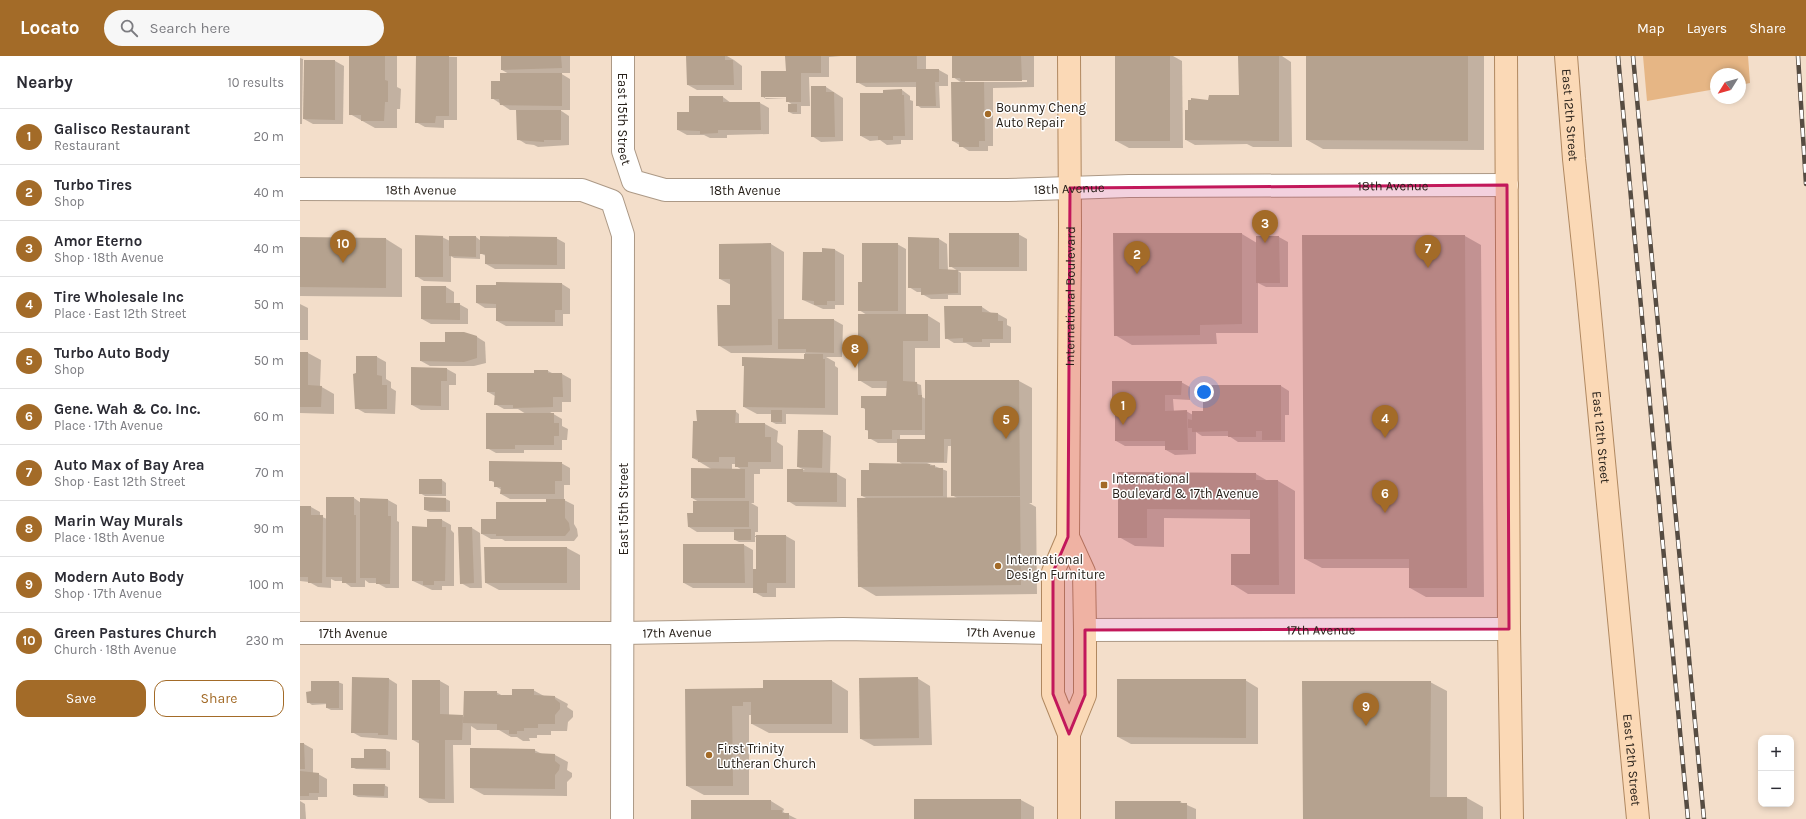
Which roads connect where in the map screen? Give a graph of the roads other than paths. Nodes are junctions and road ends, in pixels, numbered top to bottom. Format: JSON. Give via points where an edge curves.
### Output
{"nodes":[{"id":1,"x":623,"y":56,"type":"edge"},
{"id":2,"x":1069,"y":56,"type":"edge"},
{"id":3,"x":1506,"y":56,"type":"edge"},
{"id":4,"x":1566,"y":56,"type":"edge"},
{"id":5,"x":633,"y":181,"type":"joint"},
{"id":6,"x":1507,"y":185,"type":"junction"},
{"id":7,"x":1070,"y":188,"type":"junction"},
{"id":8,"x":300,"y":189,"type":"edge"},
{"id":9,"x":612,"y":201,"type":"joint"},
{"id":10,"x":1068,"y":537,"type":"junction"},
{"id":11,"x":1509,"y":629,"type":"junction"},
{"id":12,"x":1085,"y":630,"type":"junction"},
{"id":13,"x":623,"y":633,"type":"junction"},
{"id":14,"x":1053,"y":633,"type":"junction"},
{"id":15,"x":300,"y":634,"type":"edge"},
{"id":16,"x":1069,"y":734,"type":"junction"},
{"id":17,"x":622,"y":819,"type":"edge"},
{"id":18,"x":1069,"y":819,"type":"edge"},
{"id":19,"x":1512,"y":819,"type":"edge"},
{"id":20,"x":1638,"y":819,"type":"edge"}],
"edges":[{"from":1,"to":5,"type":"street","name":"East 15th Street","via":[[623,151]]},
{"from":2,"to":7,"type":"main road","name":"International Boulevard"},
{"from":3,"to":6,"type":"main road"},
{"from":4,"to":20,"type":"main road","name":"East 12th Street"},
{"from":5,"to":7,"type":"street","name":"18th Avenue","via":[[665,190]]},
{"from":6,"to":7,"type":"street","name":"18th Avenue"},
{"from":6,"to":11,"type":"main road"},
{"from":7,"to":10,"type":"main road","name":"International Boulevard"},
{"from":8,"to":9,"type":"street","name":"18th Avenue","via":[[582,190]]},
{"from":9,"to":13,"type":"street","name":"East 15th Street","via":[[623,235]]},
{"from":10,"to":12,"type":"main road","name":"International Boulevard","via":[[1084,572]]},
{"from":10,"to":14,"type":"main road","name":"International Boulevard","via":[[1053,572]]},
{"from":11,"to":12,"type":"street","name":"17th Avenue"},
{"from":11,"to":19,"type":"main road"},
{"from":12,"to":16,"type":"main road","name":"International Boulevard","via":[[1085,695]]},
{"from":13,"to":14,"type":"street","name":"17th Avenue","via":[[843,629]]},
{"from":13,"to":15,"type":"street","name":"17th Avenue"},
{"from":13,"to":17,"type":"street","name":"East 15th Street"},
{"from":14,"to":16,"type":"main road","name":"International Boulevard","via":[[1053,694]]},
{"from":16,"to":18,"type":"main road","name":"International Boulevard"}]}
